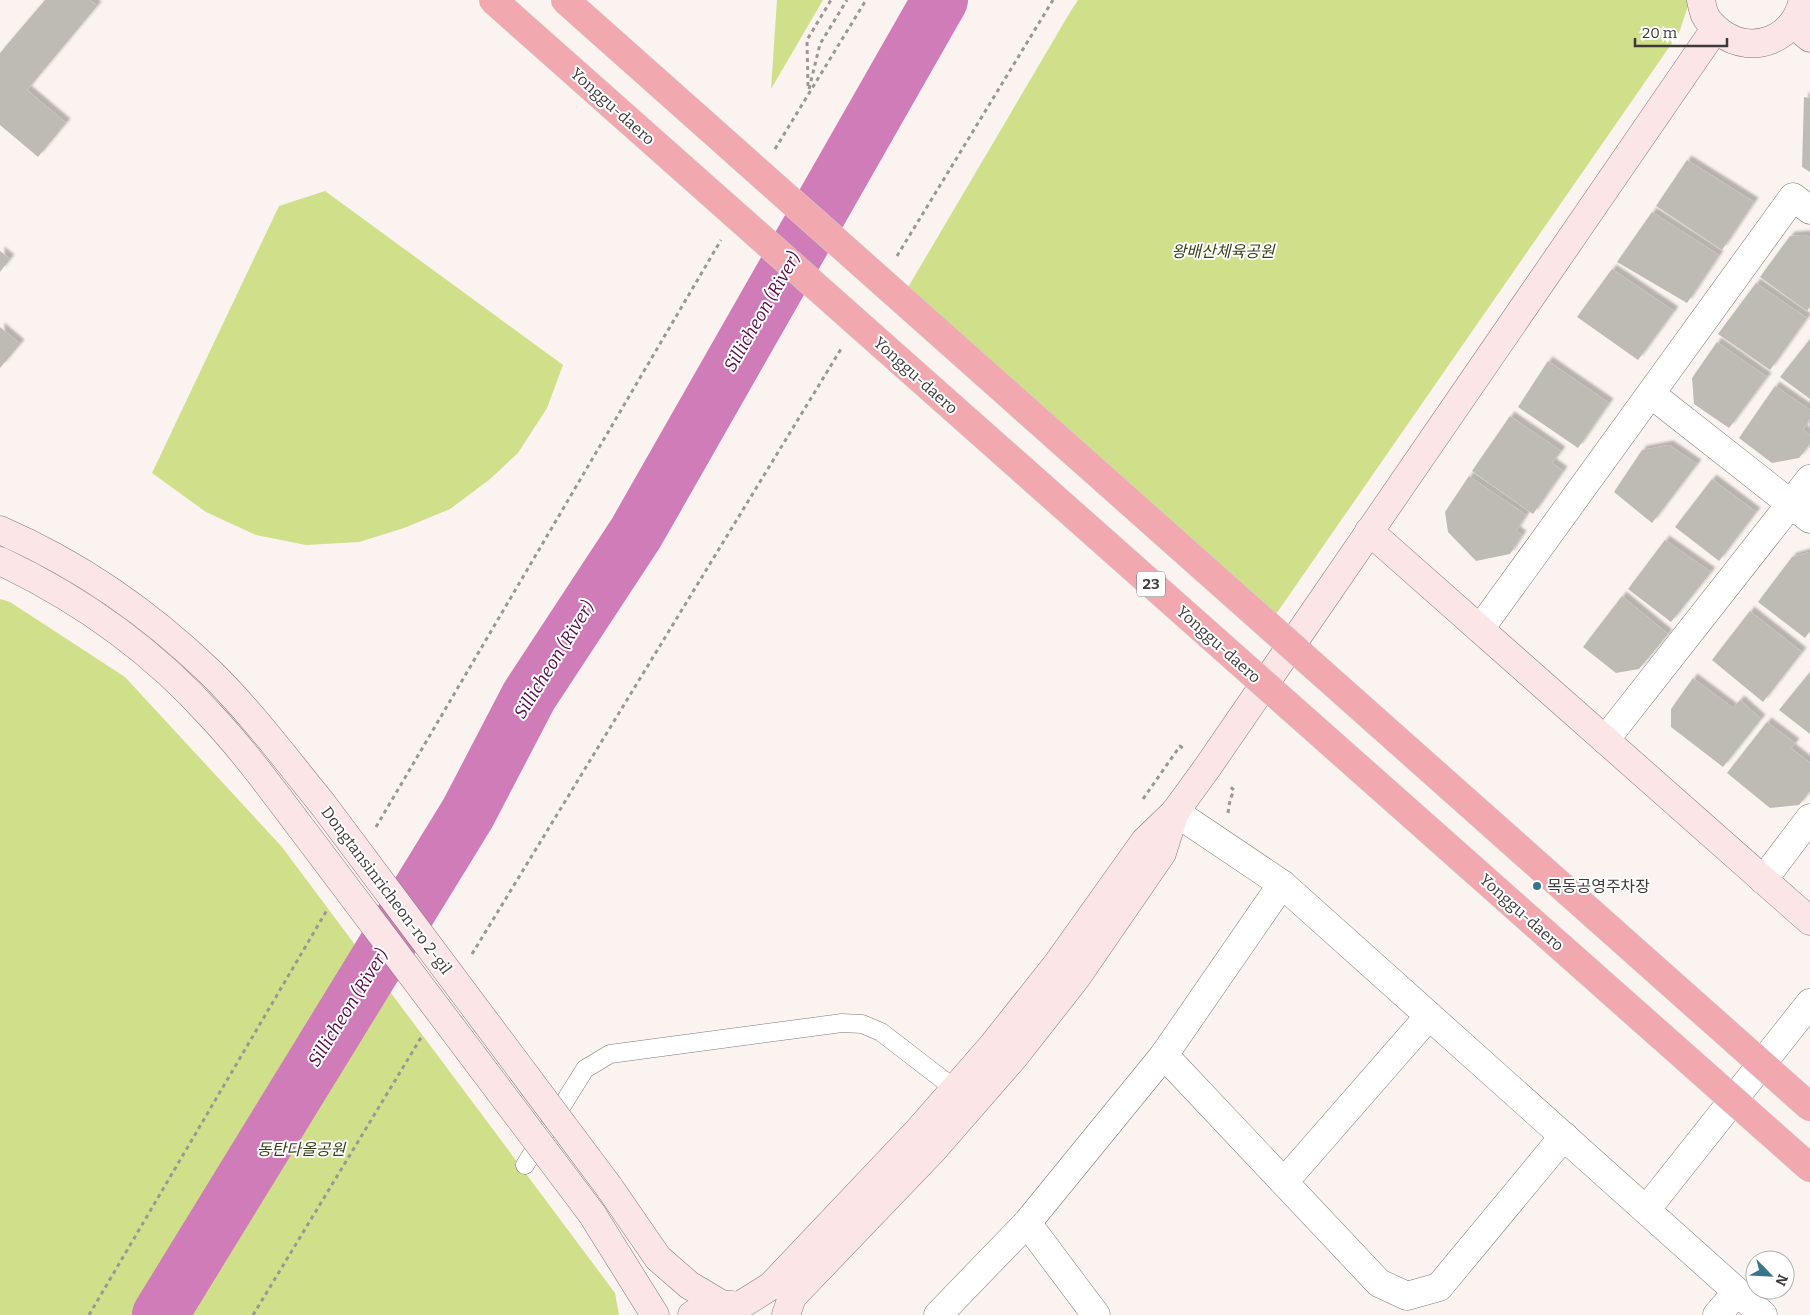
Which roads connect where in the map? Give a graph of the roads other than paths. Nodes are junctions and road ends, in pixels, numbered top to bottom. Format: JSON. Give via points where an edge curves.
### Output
{"nodes":[{"id":1,"x":493,"y":0,"type":"edge"},
{"id":2,"x":564,"y":0,"type":"edge"},
{"id":3,"x":1701,"y":0,"type":"edge"},
{"id":4,"x":1802,"y":21,"type":"edge"},
{"id":5,"x":1715,"y":29,"type":"junction"},
{"id":6,"x":1810,"y":210,"type":"edge"},
{"id":7,"x":1651,"y":394,"type":"junction"},
{"id":8,"x":1810,"y":479,"type":"edge"},
{"id":9,"x":1800,"y":511,"type":"edge"},
{"id":10,"x":0,"y":530,"type":"edge"},
{"id":11,"x":1369,"y":531,"type":"junction"},
{"id":12,"x":0,"y":561,"type":"edge"},
{"id":13,"x":1480,"y":629,"type":"junction"},
{"id":14,"x":1605,"y":740,"type":"junction"},
{"id":15,"x":1174,"y":812,"type":"junction"},
{"id":16,"x":1810,"y":818,"type":"edge"},
{"id":17,"x":1763,"y":880,"type":"junction"},
{"id":18,"x":1282,"y":884,"type":"junction"},
{"id":19,"x":1810,"y":921,"type":"edge"},
{"id":20,"x":1810,"y":1003,"type":"edge"},
{"id":21,"x":1429,"y":1016,"type":"junction"},
{"id":22,"x":1164,"y":1056,"type":"junction"},
{"id":23,"x":955,"y":1089,"type":"junction"},
{"id":24,"x":1810,"y":1108,"type":"edge"},
{"id":25,"x":1564,"y":1136,"type":"junction"},
{"id":26,"x":525,"y":1165,"type":"dead end"},
{"id":27,"x":1810,"y":1168,"type":"edge"},
{"id":28,"x":1284,"y":1182,"type":"junction"},
{"id":29,"x":1646,"y":1210,"type":"junction"},
{"id":30,"x":1027,"y":1223,"type":"junction"},
{"id":31,"x":1737,"y":1292,"type":"junction"},
{"id":32,"x":739,"y":1308,"type":"edge"},
{"id":33,"x":655,"y":1315,"type":"edge"},
{"id":34,"x":692,"y":1315,"type":"edge"},
{"id":35,"x":786,"y":1315,"type":"edge"},
{"id":36,"x":938,"y":1315,"type":"edge"},
{"id":37,"x":1096,"y":1315,"type":"edge"},
{"id":38,"x":1717,"y":1315,"type":"edge"},
{"id":39,"x":1763,"y":1315,"type":"edge"}],
"edges":[{"from":1,"to":27,"type":"highway","name":"Yonggu-daero","number":"23","bridge":true},
{"from":2,"to":24,"type":"highway","bridge":true},
{"from":3,"to":5,"type":"street"},
{"from":4,"to":5,"type":"street","via":[[1764,42],[1746,43]]},
{"from":5,"to":11,"type":"street"},
{"from":6,"to":7,"type":"street","via":[[1793,197]]},
{"from":7,"to":9,"type":"street"},
{"from":7,"to":13,"type":"street"},
{"from":8,"to":9,"type":"street"},
{"from":9,"to":14,"type":"street"},
{"from":10,"to":32,"type":"street","name":"Dongtansinricheon-ro 2-gil","bridge":true,"via":[[36,546],[104,586],[142,613],[216,679],[262,729],[321,802],[609,1187],[658,1258],[689,1285]]},
{"from":11,"to":13,"type":"street"},
{"from":11,"to":15,"type":"street"},
{"from":12,"to":33,"type":"street","name":"Dongtansinricheon-ro 2-gil","bridge":true,"via":[[90,612],[126,637],[190,693],[232,738],[592,1214]]},
{"from":13,"to":14,"type":"street"},
{"from":14,"to":17,"type":"street"},
{"from":15,"to":18,"type":"street"},
{"from":15,"to":23,"type":"street","via":[[1145,841],[1058,963]]},
{"from":15,"to":35,"type":"street","via":[[1162,854],[1076,978],[1014,1057],[933,1150],[792,1297]]},
{"from":16,"to":17,"type":"street"},
{"from":17,"to":19,"type":"street"},
{"from":18,"to":21,"type":"street"},
{"from":18,"to":22,"type":"street"},
{"from":20,"to":29,"type":"street"},
{"from":21,"to":25,"type":"street"},
{"from":21,"to":28,"type":"street"},
{"from":22,"to":28,"type":"street"},
{"from":22,"to":30,"type":"street"},
{"from":23,"to":26,"type":"lane","via":[[881,1032],[862,1024],[842,1023],[610,1054],[585,1069]]},
{"from":23,"to":32,"type":"street","via":[[771,1286]]},
{"from":25,"to":28,"type":"street","via":[[1439,1287],[1407,1296],[1379,1283]]},
{"from":25,"to":29,"type":"street"},
{"from":29,"to":31,"type":"street"},
{"from":30,"to":36,"type":"street"},
{"from":30,"to":37,"type":"street"},
{"from":31,"to":38,"type":"street"},
{"from":31,"to":39,"type":"street"},
{"from":32,"to":34,"type":"street","via":[[703,1308]]}]}
